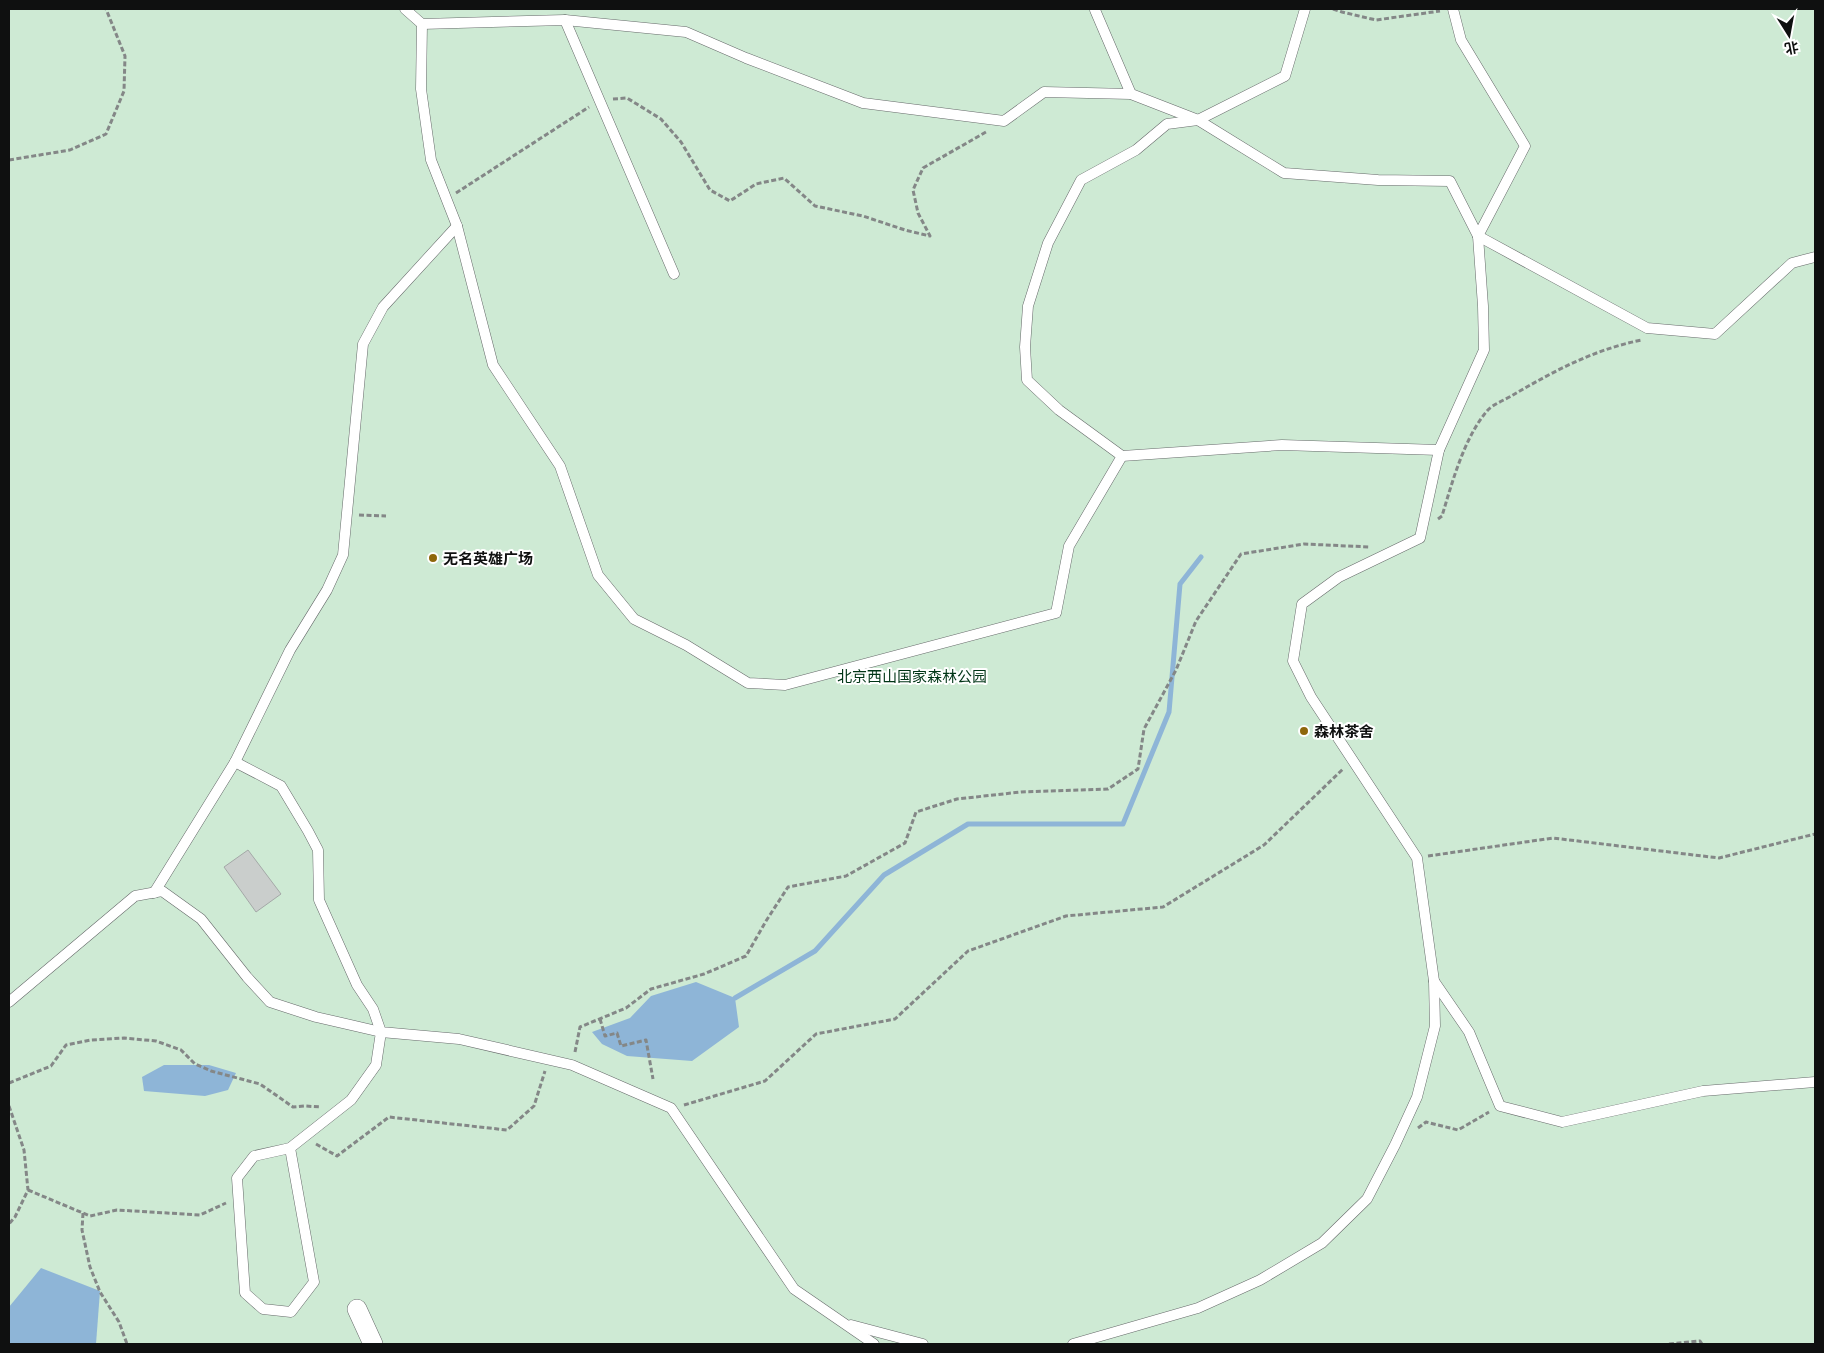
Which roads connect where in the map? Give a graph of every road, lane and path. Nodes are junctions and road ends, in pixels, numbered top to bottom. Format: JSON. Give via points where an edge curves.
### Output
{"nodes":[{"id":1,"x":106,"y":9,"type":"edge"},
{"id":2,"x":405,"y":9,"type":"edge"},
{"id":3,"x":1095,"y":9,"type":"edge"},
{"id":4,"x":1305,"y":9,"type":"edge"},
{"id":5,"x":1333,"y":9,"type":"edge"},
{"id":6,"x":1447,"y":10,"type":"edge"},
{"id":7,"x":565,"y":20,"type":"junction"},
{"id":8,"x":422,"y":24,"type":"junction"},
{"id":9,"x":1130,"y":94,"type":"junction"},
{"id":10,"x":599,"y":100,"type":"junction"},
{"id":11,"x":1198,"y":120,"type":"junction"},
{"id":12,"x":1004,"y":121,"type":"junction"},
{"id":13,"x":9,"y":160,"type":"edge"},
{"id":14,"x":446,"y":199,"type":"junction"},
{"id":15,"x":456,"y":226,"type":"junction"},
{"id":16,"x":1478,"y":236,"type":"junction"},
{"id":17,"x":1815,"y":257,"type":"edge"},
{"id":18,"x":674,"y":274,"type":"dead end"},
{"id":19,"x":1643,"y":340,"type":"dead end"},
{"id":20,"x":1439,"y":450,"type":"junction"},
{"id":21,"x":1122,"y":456,"type":"junction"},
{"id":22,"x":347,"y":514,"type":"junction"},
{"id":23,"x":386,"y":516,"type":"dead end"},
{"id":24,"x":1420,"y":538,"type":"junction"},
{"id":25,"x":1371,"y":547,"type":"dead end"},
{"id":26,"x":1353,"y":760,"type":"junction"},
{"id":27,"x":235,"y":762,"type":"junction"},
{"id":28,"x":1815,"y":834,"type":"edge"},
{"id":29,"x":1417,"y":858,"type":"junction"},
{"id":30,"x":154,"y":893,"type":"junction"},
{"id":31,"x":1434,"y":981,"type":"junction"},
{"id":32,"x":9,"y":1002,"type":"edge"},
{"id":33,"x":600,"y":1019,"type":"junction"},
{"id":34,"x":381,"y":1032,"type":"junction"},
{"id":35,"x":548,"y":1061,"type":"junction"},
{"id":36,"x":572,"y":1065,"type":"junction"},
{"id":37,"x":653,"y":1079,"type":"dead end"},
{"id":38,"x":1815,"y":1082,"type":"edge"},
{"id":39,"x":9,"y":1083,"type":"edge"},
{"id":40,"x":9,"y":1106,"type":"edge"},
{"id":41,"x":1500,"y":1106,"type":"junction"},
{"id":42,"x":671,"y":1108,"type":"junction"},
{"id":43,"x":332,"y":1114,"type":"junction"},
{"id":44,"x":304,"y":1137,"type":"junction"},
{"id":45,"x":1395,"y":1145,"type":"junction"},
{"id":46,"x":290,"y":1148,"type":"junction"},
{"id":47,"x":28,"y":1190,"type":"junction"},
{"id":48,"x":238,"y":1197,"type":"junction"},
{"id":49,"x":83,"y":1213,"type":"junction"},
{"id":50,"x":9,"y":1224,"type":"edge"},
{"id":51,"x":357,"y":1309,"type":"dead end"},
{"id":52,"x":845,"y":1323,"type":"junction"},
{"id":53,"x":127,"y":1344,"type":"edge"},
{"id":54,"x":373,"y":1344,"type":"edge"},
{"id":55,"x":874,"y":1344,"type":"edge"},
{"id":56,"x":923,"y":1344,"type":"edge"},
{"id":57,"x":1073,"y":1344,"type":"edge"},
{"id":58,"x":1669,"y":1344,"type":"edge"},
{"id":59,"x":1702,"y":1344,"type":"edge"}],
"edges":[{"from":1,"to":13,"type":"path","via":[[125,56],[124,91],[106,134],[70,150]]},
{"from":2,"to":8,"type":"lane"},
{"from":3,"to":9,"type":"lane"},
{"from":4,"to":11,"type":"lane","via":[[1285,76]]},
{"from":5,"to":6,"type":"path","via":[[1376,20]]},
{"from":6,"to":16,"type":"lane","via":[[1461,40],[1525,146]]},
{"from":7,"to":8,"type":"lane"},
{"from":7,"to":10,"type":"lane"},
{"from":7,"to":12,"type":"lane","via":[[686,32],[863,103]]},
{"from":8,"to":14,"type":"lane","via":[[421,90],[431,160]]},
{"from":9,"to":11,"type":"lane"},
{"from":9,"to":12,"type":"lane","via":[[1044,92]]},
{"from":10,"to":12,"type":"path","via":[[627,98],[661,119],[681,142],[710,190],[730,201],[756,184],[784,178],[815,206],[930,236],[918,213],[913,190],[922,168]]},
{"from":10,"to":14,"type":"path"},
{"from":10,"to":18,"type":"lane"},
{"from":11,"to":16,"type":"lane","via":[[1284,173],[1450,181]]},
{"from":11,"to":21,"type":"lane","via":[[1167,124],[1136,150],[1081,180],[1048,243],[1028,306],[1027,380],[1059,410]]},
{"from":14,"to":15,"type":"lane"},
{"from":15,"to":21,"type":"lane","via":[[493,365],[560,466],[598,575],[634,620],[686,645],[748,683],[785,685],[1056,613],[1069,546]]},
{"from":15,"to":22,"type":"lane","via":[[383,307],[363,344]]},
{"from":16,"to":17,"type":"lane","via":[[1647,328],[1716,334],[1792,263]]},
{"from":16,"to":20,"type":"lane","via":[[1484,350]]},
{"from":19,"to":24,"type":"path","via":[[1596,352],[1488,410],[1469,440],[1442,516]]},
{"from":20,"to":21,"type":"lane","via":[[1282,445]]},
{"from":20,"to":24,"type":"lane"},
{"from":22,"to":23,"type":"path"},
{"from":22,"to":27,"type":"lane","via":[[343,555],[327,590],[290,650]]},
{"from":24,"to":26,"type":"lane","via":[[1339,577],[1302,604],[1293,661],[1311,697]]},
{"from":25,"to":33,"type":"path","via":[[1304,544],[1241,554],[1196,620],[1176,670],[1144,729],[1138,769],[1108,789],[1021,792],[957,799],[916,812],[905,843],[846,876],[788,887],[746,956],[704,974],[651,989],[626,1008]]},
{"from":26,"to":29,"type":"lane"},
{"from":26,"to":42,"type":"path","via":[[1264,845],[1163,907],[1066,916],[968,951],[895,1019],[816,1034],[765,1081]]},
{"from":27,"to":30,"type":"lane"},
{"from":27,"to":34,"type":"lane","via":[[281,786],[308,831],[318,850],[319,900],[356,985],[373,1009]]},
{"from":28,"to":29,"type":"path","via":[[1719,858],[1552,838]]},
{"from":29,"to":31,"type":"lane"},
{"from":30,"to":32,"type":"lane","via":[[135,896]]},
{"from":30,"to":34,"type":"lane","via":[[162,891],[201,919],[270,1002]]},
{"from":31,"to":41,"type":"lane","via":[[1469,1032]]},
{"from":31,"to":45,"type":"lane","via":[[1434,1026],[1417,1097]]},
{"from":33,"to":36,"type":"path","via":[[580,1028]]},
{"from":33,"to":37,"type":"path","via":[[605,1036],[617,1033],[621,1046],[646,1040]]},
{"from":34,"to":35,"type":"lane","via":[[459,1039]]},
{"from":34,"to":43,"type":"lane","via":[[376,1065],[350,1100]]},
{"from":35,"to":36,"type":"lane"},
{"from":35,"to":44,"type":"path","via":[[534,1106],[506,1130],[389,1117],[337,1156]]},
{"from":36,"to":42,"type":"lane"},
{"from":38,"to":41,"type":"lane","via":[[1703,1091],[1562,1122]]},
{"from":39,"to":43,"type":"path","via":[[51,1066],[66,1045],[124,1038],[156,1041],[181,1050],[195,1064],[211,1071],[260,1084],[293,1107],[322,1108]]},
{"from":40,"to":47,"type":"path","via":[[24,1150]]},
{"from":41,"to":45,"type":"path","via":[[1458,1130],[1426,1122]]},
{"from":42,"to":52,"type":"lane","via":[[794,1289]]},
{"from":43,"to":44,"type":"lane"},
{"from":44,"to":46,"type":"lane"},
{"from":45,"to":57,"type":"lane","via":[[1367,1199],[1322,1243],[1260,1280],[1198,1308]]},
{"from":46,"to":48,"type":"lane","via":[[254,1156],[237,1178]]},
{"from":46,"to":48,"type":"lane","via":[[314,1282],[291,1312],[263,1309],[245,1293]]},
{"from":47,"to":49,"type":"path"},
{"from":47,"to":50,"type":"path"},
{"from":48,"to":49,"type":"path","via":[[200,1215],[117,1210],[90,1216]]},
{"from":49,"to":53,"type":"path","via":[[82,1230],[90,1267],[100,1292],[120,1322]]},
{"from":51,"to":54,"type":"street"},
{"from":52,"to":55,"type":"lane"},
{"from":52,"to":56,"type":"lane"},
{"from":58,"to":59,"type":"path"}]}
